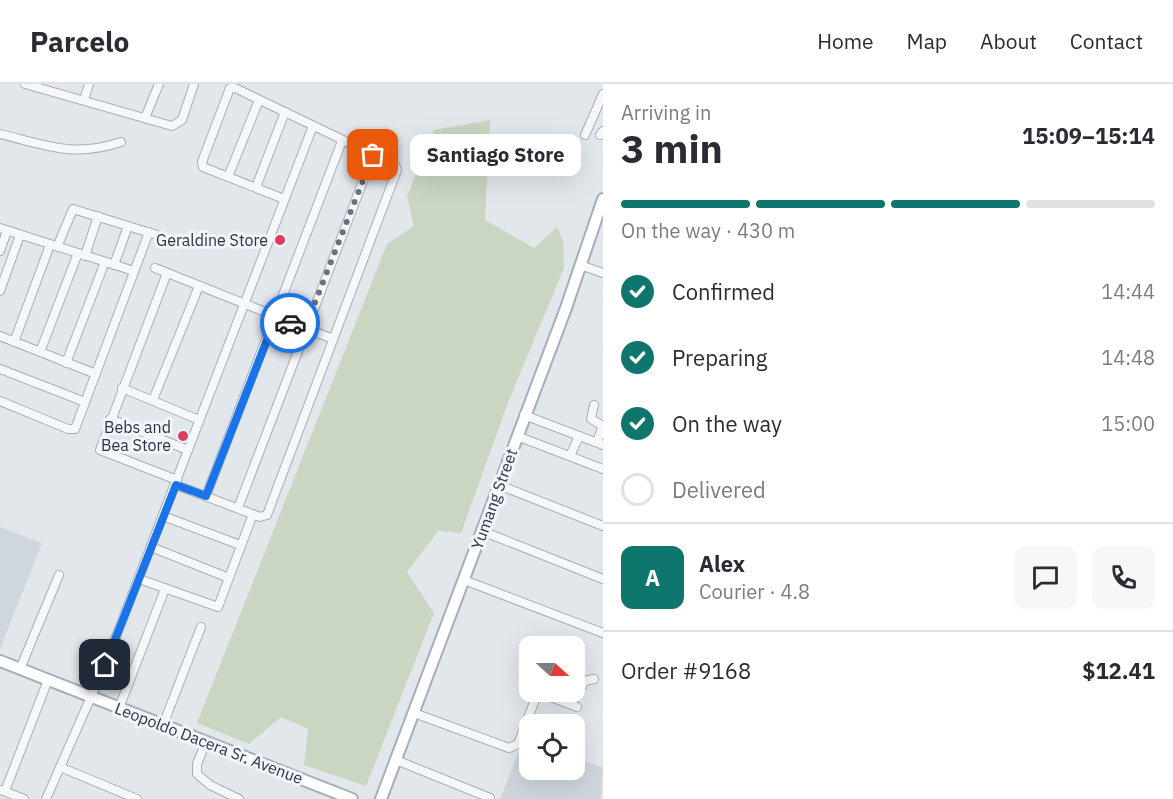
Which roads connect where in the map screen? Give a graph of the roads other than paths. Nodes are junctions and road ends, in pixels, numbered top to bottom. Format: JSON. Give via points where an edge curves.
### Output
{"nodes":[{"id":1,"x":25,"y":84,"type":"edge"},
{"id":2,"x":89,"y":84,"type":"edge"},
{"id":3,"x":159,"y":84,"type":"edge"},
{"id":4,"x":194,"y":84,"type":"edge"},
{"id":5,"x":603,"y":94,"type":"edge"},
{"id":6,"x":259,"y":99,"type":"junction"},
{"id":7,"x":84,"y":100,"type":"junction"},
{"id":8,"x":285,"y":112,"type":"junction"},
{"id":9,"x":145,"y":118,"type":"junction"},
{"id":10,"x":313,"y":126,"type":"junction"},
{"id":11,"x":0,"y":134,"type":"edge"},
{"id":12,"x":585,"y":135,"type":"dead end"},
{"id":13,"x":342,"y":141,"type":"junction"},
{"id":14,"x":121,"y":142,"type":"dead end"},
{"id":15,"x":373,"y":155,"type":"junction"},
{"id":16,"x":228,"y":177,"type":"junction"},
{"id":17,"x":256,"y":187,"type":"junction"},
{"id":18,"x":284,"y":199,"type":"junction"},
{"id":19,"x":603,"y":199,"type":"edge"},
{"id":20,"x":99,"y":216,"type":"junction"},
{"id":21,"x":128,"y":226,"type":"junction"},
{"id":22,"x":3,"y":229,"type":"edge"},
{"id":23,"x":20,"y":235,"type":"junction"},
{"id":24,"x":54,"y":246,"type":"junction"},
{"id":25,"x":0,"y":251,"type":"edge"},
{"id":26,"x":81,"y":254,"type":"junction"},
{"id":27,"x":105,"y":262,"type":"junction"},
{"id":28,"x":114,"y":265,"type":"junction"},
{"id":29,"x":580,"y":265,"type":"junction"},
{"id":30,"x":154,"y":268,"type":"dead end"},
{"id":31,"x":134,"y":271,"type":"junction"},
{"id":32,"x":167,"y":273,"type":"junction"},
{"id":33,"x":603,"y":273,"type":"edge"},
{"id":34,"x":199,"y":286,"type":"junction"},
{"id":35,"x":0,"y":291,"type":"edge"},
{"id":36,"x":245,"y":305,"type":"junction"},
{"id":37,"x":276,"y":317,"type":"junction"},
{"id":38,"x":305,"y":328,"type":"junction"},
{"id":39,"x":0,"y":336,"type":"edge"},
{"id":40,"x":333,"y":339,"type":"junction"},
{"id":41,"x":14,"y":342,"type":"junction"},
{"id":42,"x":40,"y":352,"type":"junction"},
{"id":43,"x":66,"y":363,"type":"junction"},
{"id":44,"x":0,"y":369,"type":"edge"},
{"id":45,"x":96,"y":374,"type":"junction"},
{"id":46,"x":122,"y":388,"type":"junction"},
{"id":47,"x":153,"y":400,"type":"junction"},
{"id":48,"x":0,"y":402,"type":"edge"},
{"id":49,"x":85,"y":402,"type":"junction"},
{"id":50,"x":594,"y":405,"type":"dead end"},
{"id":51,"x":524,"y":415,"type":"junction"},
{"id":52,"x":111,"y":419,"type":"junction"},
{"id":53,"x":200,"y":420,"type":"junction"},
{"id":54,"x":517,"y":436,"type":"junction"},
{"id":55,"x":579,"y":436,"type":"junction"},
{"id":56,"x":600,"y":443,"type":"edge"},
{"id":57,"x":188,"y":450,"type":"junction"},
{"id":58,"x":570,"y":456,"type":"junction"},
{"id":59,"x":603,"y":469,"type":"edge"},
{"id":60,"x":176,"y":482,"type":"junction"},
{"id":61,"x":499,"y":485,"type":"junction"},
{"id":62,"x":206,"y":496,"type":"junction"},
{"id":63,"x":238,"y":508,"type":"junction"},
{"id":64,"x":253,"y":514,"type":"junction"},
{"id":65,"x":163,"y":516,"type":"junction"},
{"id":66,"x":603,"y":526,"type":"edge"},
{"id":67,"x":482,"y":531,"type":"junction"},
{"id":68,"x":240,"y":545,"type":"junction"},
{"id":69,"x":151,"y":547,"type":"junction"},
{"id":70,"x":59,"y":575,"type":"dead end"},
{"id":71,"x":230,"y":578,"type":"junction"},
{"id":72,"x":139,"y":579,"type":"junction"},
{"id":73,"x":603,"y":579,"type":"edge"},
{"id":74,"x":464,"y":580,"type":"junction"},
{"id":75,"x":477,"y":585,"type":"junction"},
{"id":76,"x":165,"y":589,"type":"junction"},
{"id":77,"x":459,"y":594,"type":"junction"},
{"id":78,"x":201,"y":627,"type":"dead end"},
{"id":79,"x":603,"y":633,"type":"edge"},
{"id":80,"x":0,"y":661,"type":"edge"},
{"id":81,"x":20,"y":669,"type":"junction"},
{"id":82,"x":594,"y":679,"type":"dead end"},
{"id":83,"x":48,"y":680,"type":"junction"},
{"id":84,"x":585,"y":681,"type":"edge"},
{"id":85,"x":91,"y":697,"type":"junction"},
{"id":86,"x":534,"y":702,"type":"edge"},
{"id":87,"x":564,"y":702,"type":"edge"},
{"id":88,"x":576,"y":702,"type":"edge"},
{"id":89,"x":120,"y":708,"type":"junction"},
{"id":90,"x":414,"y":712,"type":"junction"},
{"id":91,"x":163,"y":725,"type":"junction"},
{"id":92,"x":206,"y":742,"type":"junction"},
{"id":93,"x":396,"y":760,"type":"junction"},
{"id":94,"x":60,"y":767,"type":"junction"},
{"id":95,"x":2,"y":790,"type":"edge"},
{"id":96,"x":21,"y":798,"type":"edge"},
{"id":97,"x":490,"y":798,"type":"edge"},
{"id":98,"x":46,"y":799,"type":"edge"},
{"id":99,"x":137,"y":799,"type":"edge"},
{"id":100,"x":238,"y":799,"type":"edge"},
{"id":101,"x":352,"y":799,"type":"edge"},
{"id":102,"x":381,"y":799,"type":"edge"}],
"edges":[{"from":1,"to":7,"type":"street"},
{"from":2,"to":7,"type":"street"},
{"from":3,"to":9,"type":"street"},
{"from":4,"to":9,"type":"street","via":[[179,124],[172,126]]},
{"from":5,"to":12,"type":"street"},
{"from":6,"to":8,"type":"street"},
{"from":6,"to":16,"type":"street"},
{"from":6,"to":16,"type":"street","via":[[235,88],[226,93],[202,165]]},
{"from":7,"to":9,"type":"street"},
{"from":8,"to":10,"type":"street"},
{"from":8,"to":17,"type":"street"},
{"from":10,"to":13,"type":"street"},
{"from":10,"to":18,"type":"street"},
{"from":11,"to":14,"type":"street","via":[[58,150],[90,149]]},
{"from":13,"to":15,"type":"street"},
{"from":13,"to":37,"type":"street"},
{"from":15,"to":38,"type":"street"},
{"from":15,"to":40,"type":"street","via":[[398,170]]},
{"from":16,"to":17,"type":"street"},
{"from":17,"to":18,"type":"street"},
{"from":18,"to":36,"type":"street"},
{"from":19,"to":29,"type":"main road","name":"Yumang Street"},
{"from":20,"to":21,"type":"street"},
{"from":20,"to":24,"type":"street","via":[[71,209]]},
{"from":20,"to":26,"type":"street"},
{"from":21,"to":28,"type":"street"},
{"from":21,"to":31,"type":"street","via":[[153,233]]},
{"from":22,"to":23,"type":"street"},
{"from":22,"to":25,"type":"street"},
{"from":23,"to":24,"type":"street"},
{"from":23,"to":35,"type":"street"},
{"from":24,"to":26,"type":"street"},
{"from":24,"to":41,"type":"street"},
{"from":26,"to":27,"type":"street"},
{"from":26,"to":42,"type":"street"},
{"from":27,"to":28,"type":"street"},
{"from":27,"to":43,"type":"street"},
{"from":28,"to":31,"type":"street"},
{"from":29,"to":33,"type":"street"},
{"from":29,"to":51,"type":"main road","name":"Yumang Street"},
{"from":30,"to":32,"type":"street"},
{"from":31,"to":45,"type":"street"},
{"from":32,"to":34,"type":"street"},
{"from":32,"to":46,"type":"street"},
{"from":34,"to":36,"type":"street"},
{"from":34,"to":47,"type":"street"},
{"from":36,"to":37,"type":"street"},
{"from":36,"to":53,"type":"street"},
{"from":37,"to":38,"type":"street"},
{"from":37,"to":62,"type":"street"},
{"from":38,"to":40,"type":"street"},
{"from":38,"to":63,"type":"street"},
{"from":39,"to":41,"type":"street"},
{"from":40,"to":64,"type":"street","via":[[267,515],[262,518]]},
{"from":41,"to":42,"type":"street"},
{"from":42,"to":43,"type":"street"},
{"from":43,"to":45,"type":"street"},
{"from":44,"to":49,"type":"street"},
{"from":45,"to":49,"type":"street"},
{"from":46,"to":47,"type":"street"},
{"from":46,"to":52,"type":"street"},
{"from":47,"to":53,"type":"street"},
{"from":48,"to":49,"type":"street","via":[[71,429],[76,427]]},
{"from":50,"to":56,"type":"street","via":[[591,419],[603,426]]},
{"from":51,"to":54,"type":"main road","name":"Yumang Street"},
{"from":51,"to":55,"type":"street"},
{"from":52,"to":57,"type":"street"},
{"from":52,"to":60,"type":"street","via":[[101,451]]},
{"from":53,"to":57,"type":"street"},
{"from":54,"to":58,"type":"street"},
{"from":54,"to":61,"type":"main road","name":"Yumang Street"},
{"from":55,"to":56,"type":"street"},
{"from":55,"to":58,"type":"street"},
{"from":57,"to":60,"type":"street"},
{"from":58,"to":59,"type":"street"},
{"from":60,"to":62,"type":"street"},
{"from":60,"to":65,"type":"street"},
{"from":61,"to":66,"type":"street"},
{"from":61,"to":67,"type":"main road","name":"Yumang Street"},
{"from":62,"to":63,"type":"street"},
{"from":63,"to":64,"type":"street"},
{"from":64,"to":68,"type":"street"},
{"from":65,"to":68,"type":"street"},
{"from":65,"to":69,"type":"street"},
{"from":67,"to":73,"type":"street"},
{"from":67,"to":74,"type":"main road","name":"Yumang Street"},
{"from":68,"to":71,"type":"street"},
{"from":69,"to":71,"type":"street"},
{"from":69,"to":72,"type":"street"},
{"from":70,"to":81,"type":"street"},
{"from":71,"to":76,"type":"street","via":[[216,608]]},
{"from":72,"to":76,"type":"street"},
{"from":72,"to":85,"type":"street"},
{"from":74,"to":75,"type":"street"},
{"from":74,"to":77,"type":"main road","name":"Yumang Street"},
{"from":75,"to":77,"type":"street"},
{"from":75,"to":79,"type":"street"},
{"from":76,"to":89,"type":"street"},
{"from":77,"to":90,"type":"main road","name":"Yumang Street"},
{"from":78,"to":91,"type":"street"},
{"from":80,"to":81,"type":"main road","name":"Leopoldo Dacera Sr. Avenue"},
{"from":81,"to":83,"type":"main road","name":"Leopoldo Dacera Sr. Avenue"},
{"from":82,"to":84,"type":"street"},
{"from":83,"to":85,"type":"main road","name":"Leopoldo Dacera Sr. Avenue"},
{"from":83,"to":95,"type":"street"},
{"from":85,"to":89,"type":"main road","name":"Leopoldo Dacera Sr. Avenue"},
{"from":85,"to":94,"type":"street"},
{"from":86,"to":90,"type":"street","via":[[518,744],[509,748]]},
{"from":87,"to":88,"type":"street","via":[[574,706]]},
{"from":89,"to":91,"type":"main road","name":"Leopoldo Dacera Sr. Avenue"},
{"from":90,"to":93,"type":"main road","name":"Yumang Street"},
{"from":91,"to":92,"type":"main road","name":"Leopoldo Dacera Sr. Avenue"},
{"from":92,"to":100,"type":"street","via":[[196,774]]},
{"from":92,"to":101,"type":"main road","name":"Leopoldo Dacera Sr. Avenue"},
{"from":93,"to":97,"type":"street"},
{"from":93,"to":102,"type":"main road","name":"Yumang Street"},
{"from":94,"to":98,"type":"street"},
{"from":94,"to":99,"type":"street"},
{"from":95,"to":96,"type":"street"}]}
